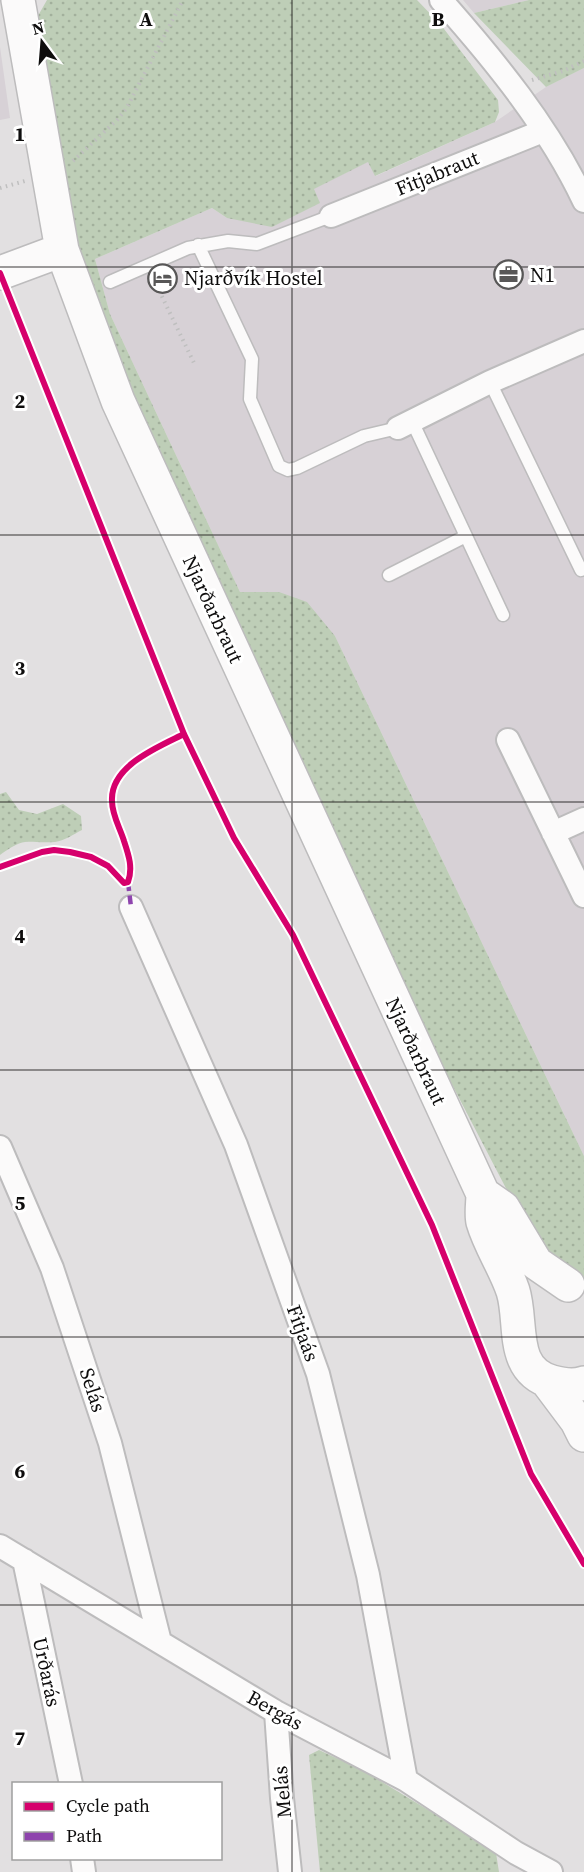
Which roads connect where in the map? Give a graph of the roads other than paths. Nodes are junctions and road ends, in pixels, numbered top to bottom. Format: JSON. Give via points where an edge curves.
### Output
{"nodes":[{"id":1,"x":18,"y":0,"type":"edge"},
{"id":2,"x":443,"y":0,"type":"edge"},
{"id":3,"x":543,"y":130,"type":"junction"},
{"id":4,"x":581,"y":188,"type":"edge"},
{"id":5,"x":331,"y":216,"type":"joint"},
{"id":6,"x":198,"y":245,"type":"junction"},
{"id":7,"x":62,"y":250,"type":"junction"},
{"id":8,"x":0,"y":273,"type":"edge"},
{"id":9,"x":111,"y":282,"type":"dead end"},
{"id":10,"x":584,"y":341,"type":"edge"},
{"id":11,"x":490,"y":382,"type":"junction"},
{"id":12,"x":405,"y":424,"type":"junction"},
{"id":13,"x":466,"y":536,"type":"junction"},
{"id":14,"x":584,"y":569,"type":"edge"},
{"id":15,"x":389,"y":574,"type":"dead end"},
{"id":16,"x":503,"y":615,"type":"dead end"},
{"id":17,"x":508,"y":740,"type":"dead end"},
{"id":18,"x":584,"y":819,"type":"edge"},
{"id":19,"x":553,"y":833,"type":"junction"},
{"id":20,"x":584,"y":896,"type":"edge"},
{"id":21,"x":131,"y":907,"type":"dead end"},
{"id":22,"x":0,"y":1147,"type":"edge"},
{"id":23,"x":483,"y":1194,"type":"junction"},
{"id":24,"x":576,"y":1287,"type":"edge"},
{"id":25,"x":519,"y":1325,"type":"junction"},
{"id":26,"x":547,"y":1381,"type":"junction"},
{"id":27,"x":584,"y":1383,"type":"edge"},
{"id":28,"x":584,"y":1435,"type":"edge"},
{"id":29,"x":0,"y":1546,"type":"edge"},
{"id":30,"x":24,"y":1560,"type":"junction"},
{"id":31,"x":160,"y":1642,"type":"junction"},
{"id":32,"x":276,"y":1712,"type":"junction"},
{"id":33,"x":406,"y":1780,"type":"junction"},
{"id":34,"x":71,"y":1782,"type":"edge"},
{"id":35,"x":516,"y":1863,"type":"edge"},
{"id":36,"x":290,"y":1872,"type":"edge"},
{"id":37,"x":551,"y":1872,"type":"edge"}],
"edges":[{"from":1,"to":7,"type":"main road","name":"Njarðarbraut"},
{"from":2,"to":3,"type":"street"},
{"from":3,"to":4,"type":"street"},
{"from":3,"to":5,"type":"street","name":"Fitjabraut"},
{"from":5,"to":6,"type":"lane","via":[[257,244],[228,241]]},
{"from":6,"to":9,"type":"lane"},
{"from":6,"to":12,"type":"lane","via":[[252,359],[250,399],[279,466],[297,468],[364,436]]},
{"from":7,"to":8,"type":"main road"},
{"from":7,"to":23,"type":"main road","name":"Njarðarbraut","via":[[118,401]]},
{"from":10,"to":11,"type":"street"},
{"from":11,"to":12,"type":"street"},
{"from":11,"to":14,"type":"lane"},
{"from":12,"to":13,"type":"lane"},
{"from":13,"to":15,"type":"lane"},
{"from":13,"to":16,"type":"lane"},
{"from":17,"to":19,"type":"street"},
{"from":18,"to":19,"type":"street"},
{"from":19,"to":20,"type":"street"},
{"from":21,"to":33,"type":"street","name":"Fitjaás","via":[[236,1145],[318,1374],[368,1575]]},
{"from":22,"to":31,"type":"street","name":"Selás","via":[[52,1268],[110,1443]]},
{"from":23,"to":24,"type":"main road","name":"Njarðarbraut","via":[[503,1208],[536,1263]]},
{"from":23,"to":25,"type":"main road","name":"Njarðarbraut","via":[[483,1220],[513,1291]]},
{"from":24,"to":25,"type":"main road","name":"Njarðarbraut","via":[[551,1288],[536,1297]]},
{"from":25,"to":26,"type":"main road","name":"Njarðarbraut","via":[[523,1358],[533,1372]]},
{"from":26,"to":27,"type":"main road","via":[[562,1385]]},
{"from":26,"to":28,"type":"main road","name":"Njarðarbraut"},
{"from":29,"to":30,"type":"street","name":"Bergás"},
{"from":30,"to":31,"type":"street","name":"Bergás"},
{"from":30,"to":34,"type":"street","name":"Urðarás"},
{"from":31,"to":32,"type":"street","name":"Bergás"},
{"from":32,"to":33,"type":"street","name":"Bergás"},
{"from":32,"to":36,"type":"street","name":"Melás"},
{"from":33,"to":35,"type":"street","name":"Bergás"},
{"from":35,"to":37,"type":"street","name":"Bergás"}]}
